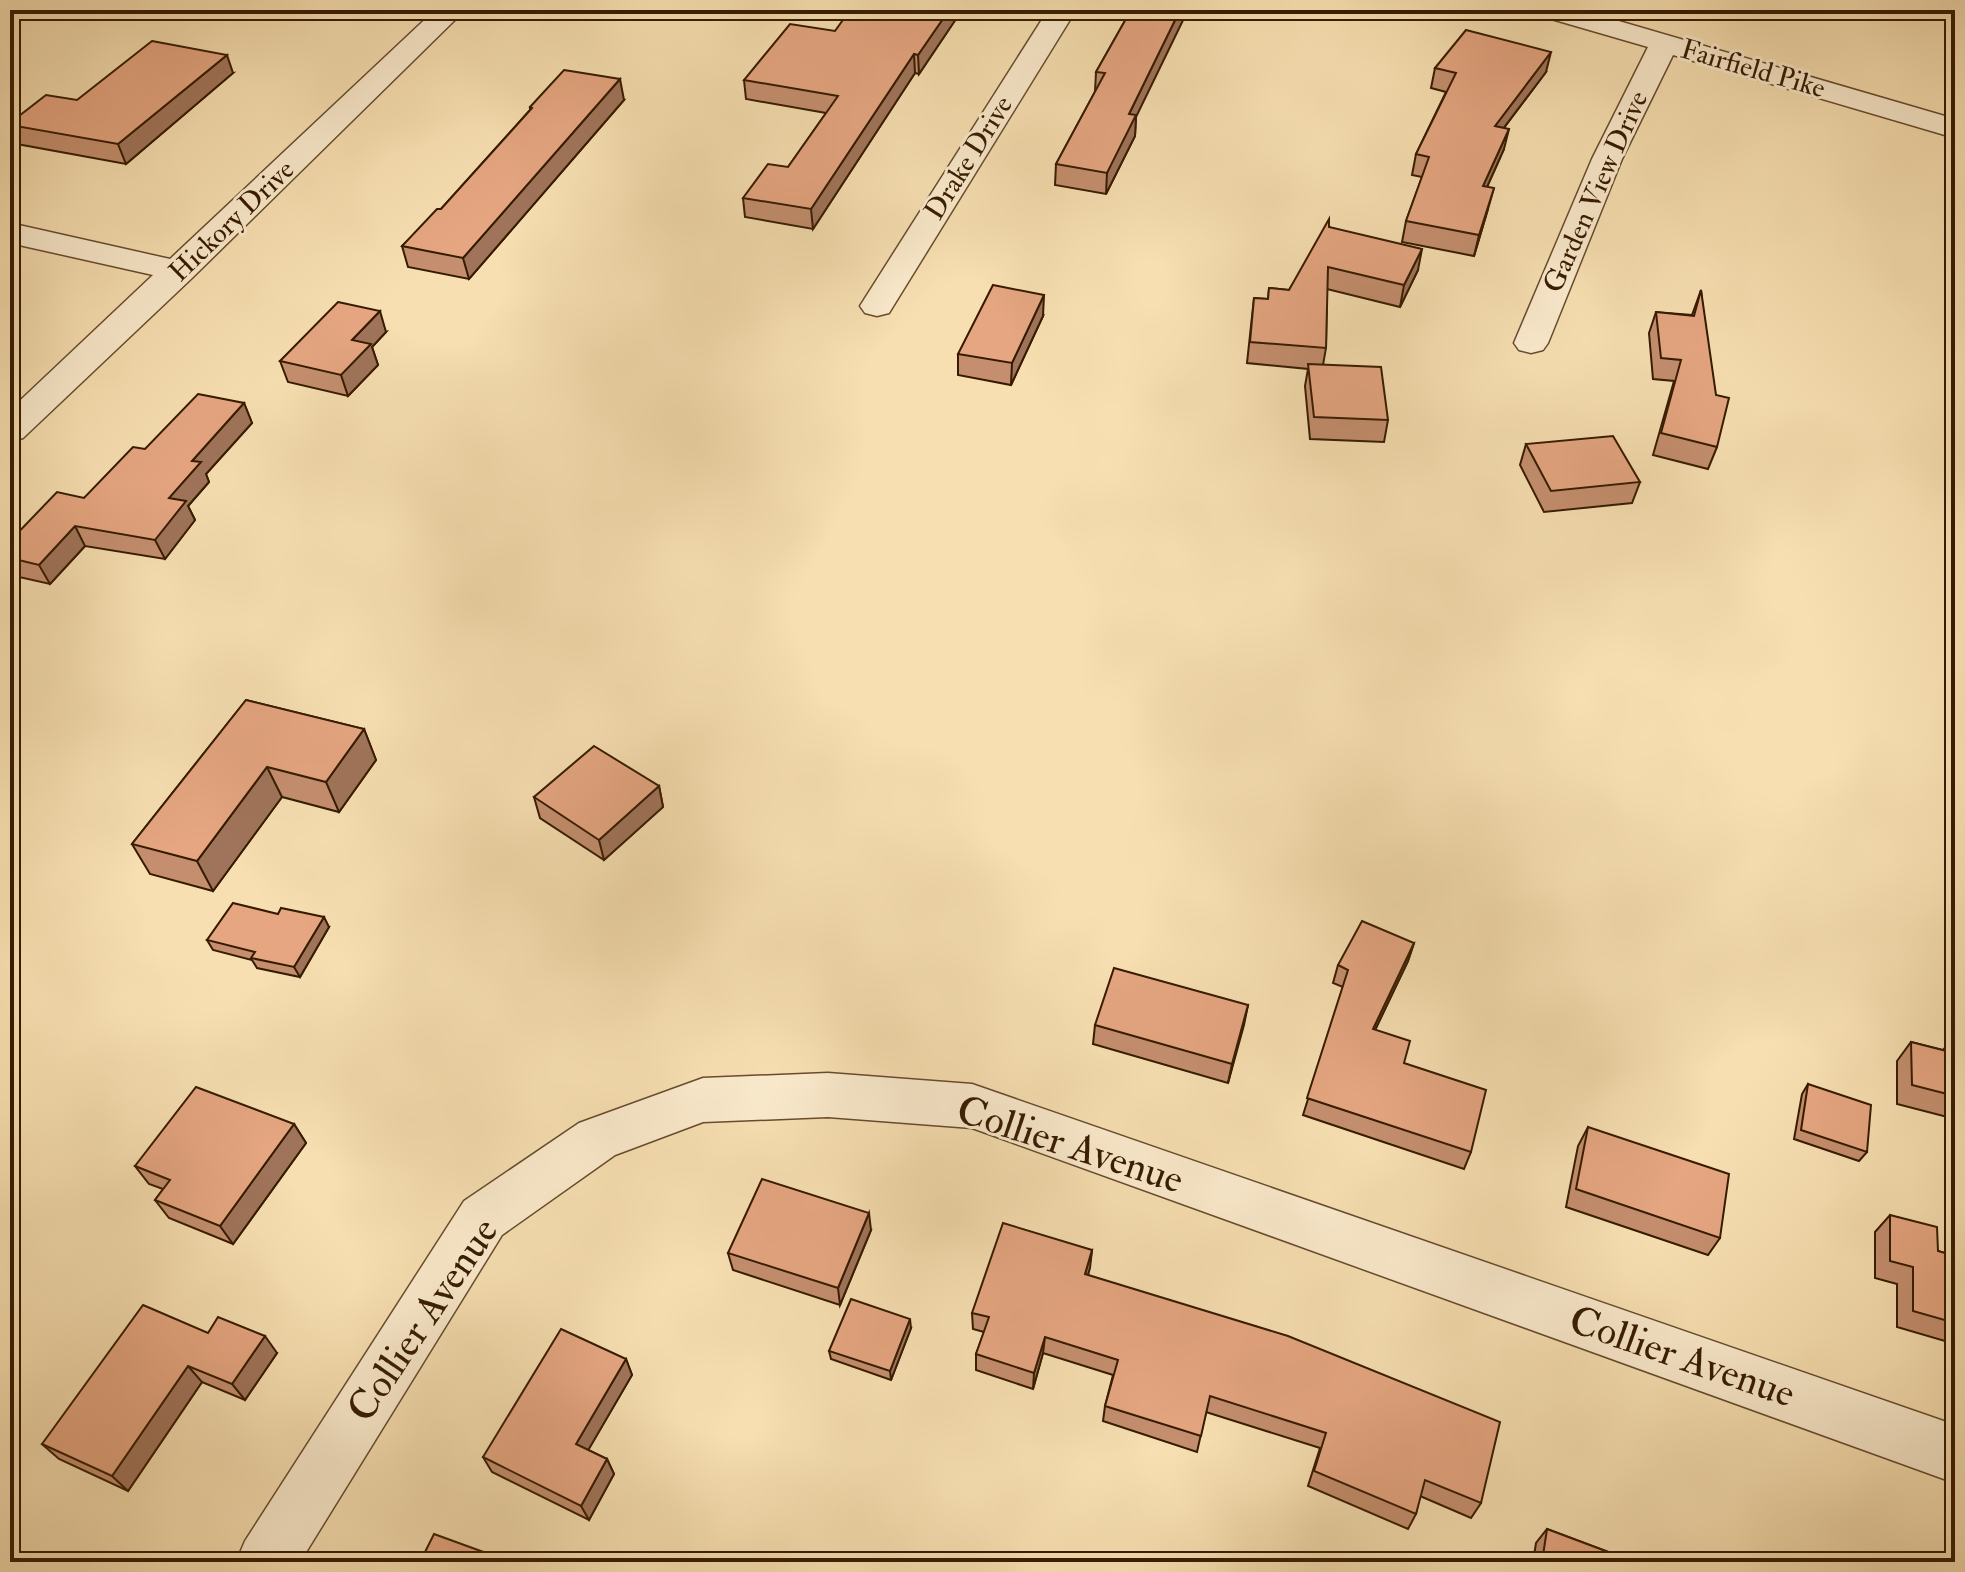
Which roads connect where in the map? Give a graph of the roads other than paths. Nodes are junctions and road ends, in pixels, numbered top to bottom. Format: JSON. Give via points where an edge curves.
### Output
{"nodes":[{"id":1,"x":451,"y":10,"type":"edge"},
{"id":2,"x":1062,"y":10,"type":"edge"},
{"id":3,"x":1551,"y":10,"type":"edge"},
{"id":4,"x":1664,"y":43,"type":"junction"},
{"id":5,"x":1955,"y":129,"type":"edge"},
{"id":6,"x":10,"y":233,"type":"edge"},
{"id":7,"x":180,"y":271,"type":"junction"},
{"id":8,"x":877,"y":306,"type":"dead end"},
{"id":9,"x":1531,"y":343,"type":"dead end"},
{"id":10,"x":10,"y":430,"type":"edge"},
{"id":11,"x":1955,"y":1454,"type":"edge"},
{"id":12,"x":266,"y":1562,"type":"edge"}],
"edges":[{"from":1,"to":7,"type":"street","name":"Hickory Drive"},
{"from":2,"to":8,"type":"street","name":"Drake Drive"},
{"from":3,"to":4,"type":"street","name":"Fairfield Pike"},
{"from":4,"to":5,"type":"street","name":"Fairfield Pike"},
{"from":4,"to":9,"type":"street","name":"Garden View Drive","via":[[1607,159]]},
{"from":6,"to":7,"type":"street"},
{"from":7,"to":10,"type":"street","name":"Hickory Drive"},
{"from":11,"to":12,"type":"street","name":"Collier Avenue","via":[[972,1106],[828,1095],[703,1100],[597,1139],[483,1218]]}]}
